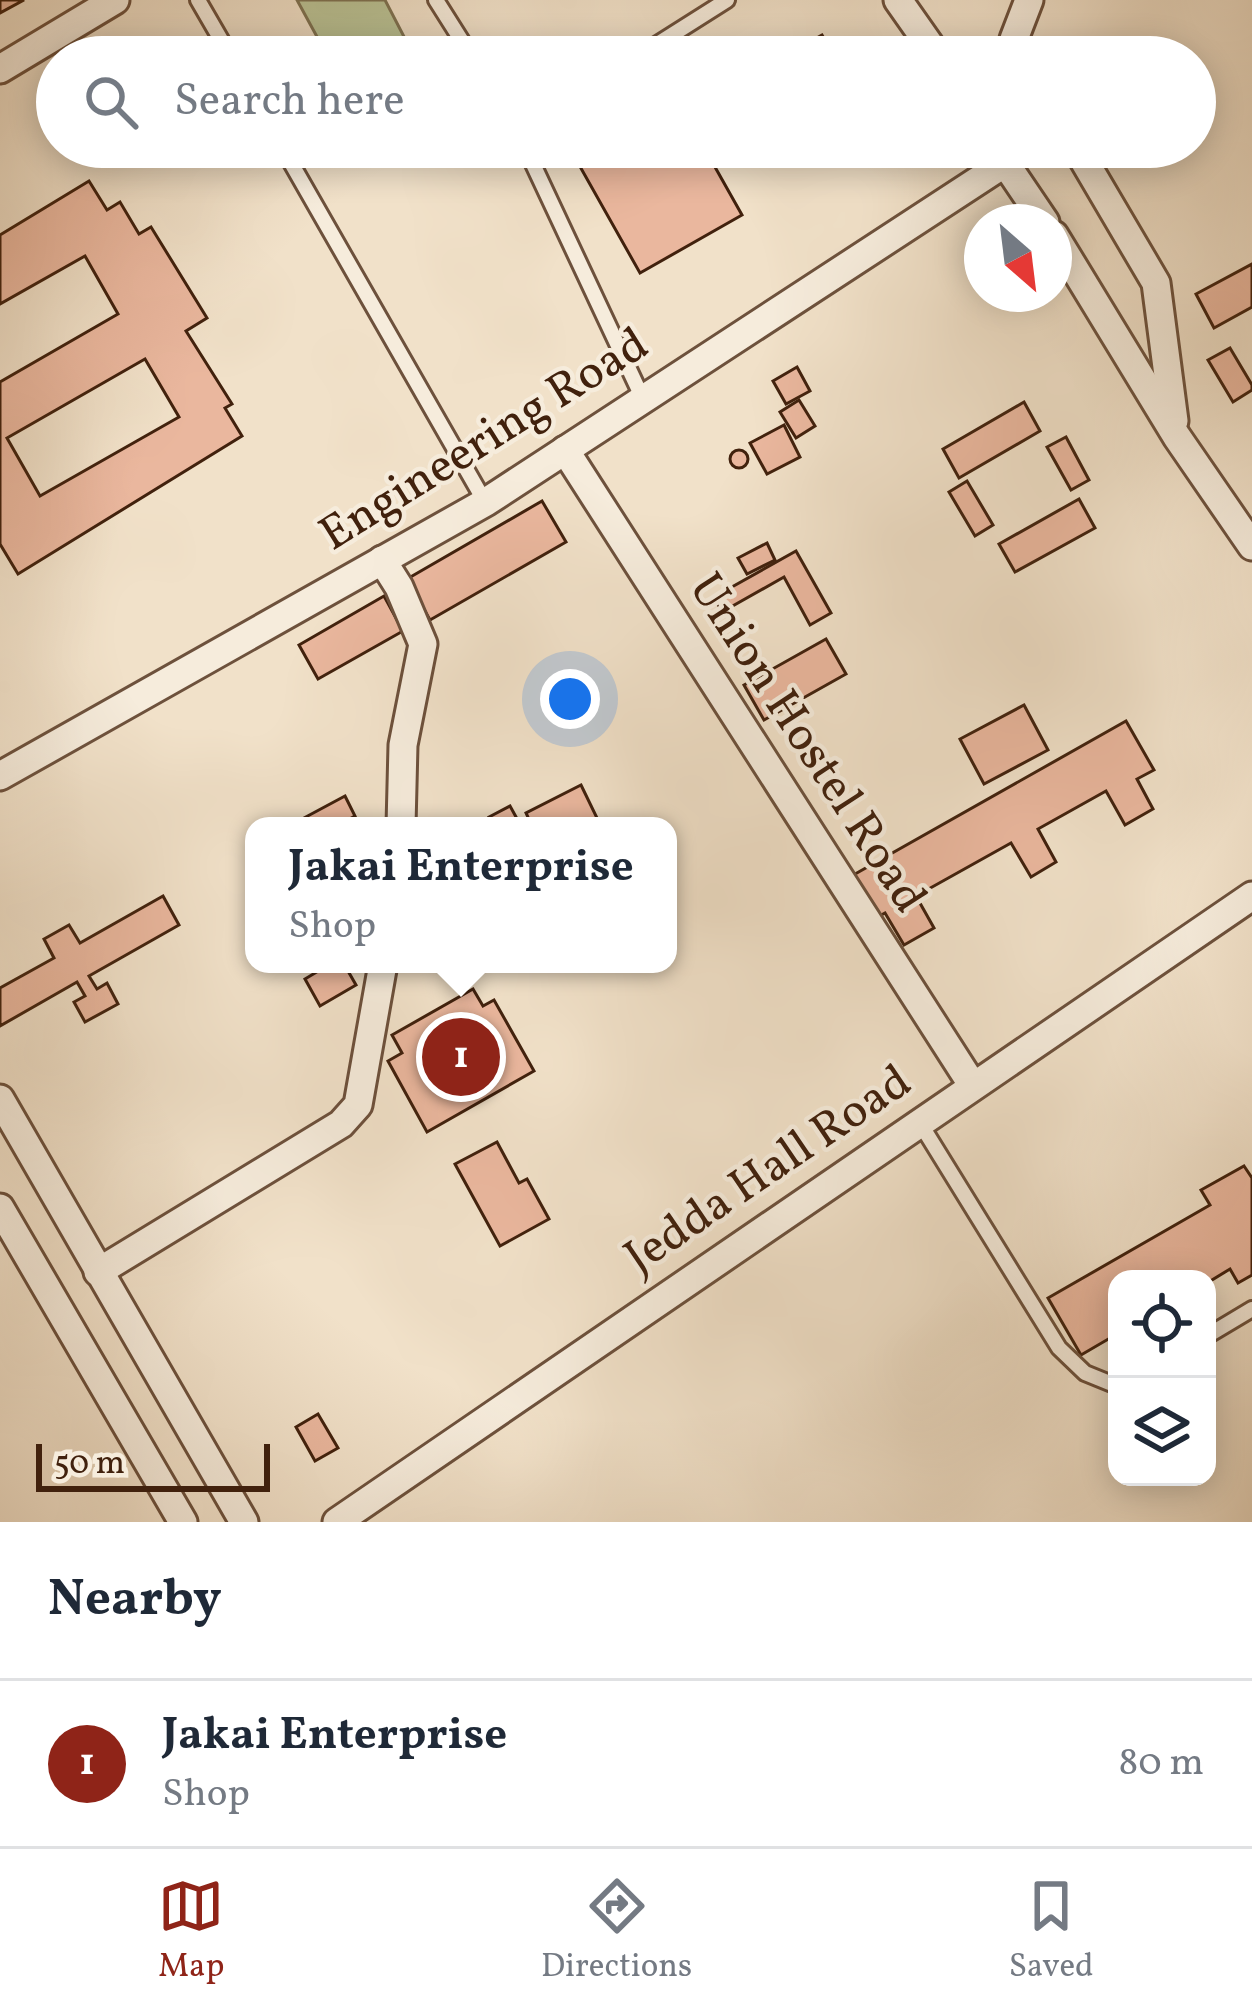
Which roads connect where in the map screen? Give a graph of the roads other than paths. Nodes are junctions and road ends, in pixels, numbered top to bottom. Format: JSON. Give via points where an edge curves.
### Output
{"nodes":[{"id":1,"x":115,"y":0,"type":"edge"},
{"id":2,"x":198,"y":0,"type":"edge"},
{"id":3,"x":436,"y":0,"type":"edge"},
{"id":4,"x":727,"y":0,"type":"edge"},
{"id":5,"x":898,"y":0,"type":"edge"},
{"id":6,"x":1029,"y":0,"type":"edge"},
{"id":7,"x":55,"y":36,"type":"edge"},
{"id":8,"x":219,"y":36,"type":"edge"},
{"id":9,"x":459,"y":36,"type":"edge"},
{"id":10,"x":670,"y":36,"type":"edge"},
{"id":11,"x":923,"y":36,"type":"edge"},
{"id":12,"x":1015,"y":36,"type":"edge"},
{"id":13,"x":36,"y":47,"type":"edge"},
{"id":14,"x":0,"y":69,"type":"edge"},
{"id":15,"x":294,"y":168,"type":"edge"},
{"id":16,"x":535,"y":168,"type":"edge"},
{"id":17,"x":981,"y":168,"type":"edge"},
{"id":18,"x":1009,"y":168,"type":"edge"},
{"id":19,"x":1088,"y":168,"type":"edge"},
{"id":20,"x":1034,"y":204,"type":"edge"},
{"id":21,"x":1072,"y":264,"type":"edge"},
{"id":22,"x":643,"y":399,"type":"junction"},
{"id":23,"x":1177,"y":436,"type":"junction"},
{"id":24,"x":565,"y":449,"type":"junction"},
{"id":25,"x":486,"y":502,"type":"junction"},
{"id":26,"x":1252,"y":546,"type":"edge"},
{"id":27,"x":382,"y":560,"type":"junction"},
{"id":28,"x":0,"y":776,"type":"edge"},
{"id":29,"x":401,"y":817,"type":"edge"},
{"id":30,"x":1252,"y":896,"type":"edge"},
{"id":31,"x":381,"y":973,"type":"edge"},
{"id":32,"x":973,"y":1086,"type":"junction"},
{"id":33,"x":0,"y":1099,"type":"edge"},
{"id":34,"x":920,"y":1123,"type":"junction"},
{"id":35,"x":0,"y":1208,"type":"edge"},
{"id":36,"x":98,"y":1272,"type":"junction"},
{"id":37,"x":1252,"y":1310,"type":"edge"},
{"id":38,"x":1216,"y":1331,"type":"edge"},
{"id":39,"x":1108,"y":1382,"type":"edge"},
{"id":40,"x":183,"y":1522,"type":"edge"},
{"id":41,"x":244,"y":1522,"type":"edge"},
{"id":42,"x":337,"y":1522,"type":"edge"}],
"edges":[{"from":1,"to":7,"type":"street"},
{"from":2,"to":8,"type":"lane"},
{"from":3,"to":9,"type":"lane"},
{"from":4,"to":10,"type":"lane"},
{"from":5,"to":11,"type":"street"},
{"from":6,"to":12,"type":"street"},
{"from":13,"to":14,"type":"street"},
{"from":15,"to":25,"type":"lane"},
{"from":16,"to":22,"type":"lane"},
{"from":17,"to":22,"type":"street","name":"Engineering Road"},
{"from":18,"to":20,"type":"street"},
{"from":19,"to":23,"type":"street","via":[[1156,283]]},
{"from":21,"to":23,"type":"street"},
{"from":22,"to":24,"type":"street","name":"Engineering Road"},
{"from":23,"to":26,"type":"street"},
{"from":24,"to":25,"type":"street","name":"Engineering Road"},
{"from":24,"to":32,"type":"street","name":"Union Hostel Road"},
{"from":25,"to":27,"type":"street","name":"Engineering Road"},
{"from":27,"to":28,"type":"street","name":"Engineering Road"},
{"from":27,"to":29,"type":"street","via":[[423,644],[403,745]]},
{"from":30,"to":32,"type":"street","name":"Jedda Hall Road"},
{"from":31,"to":36,"type":"street","via":[[358,1105],[341,1124]]},
{"from":32,"to":34,"type":"street","name":"Jedda Hall Road"},
{"from":33,"to":36,"type":"street"},
{"from":34,"to":39,"type":"lane","via":[[1059,1348]]},
{"from":34,"to":42,"type":"street","name":"Jedda Hall Road"},
{"from":35,"to":40,"type":"street"},
{"from":36,"to":41,"type":"street"},
{"from":37,"to":38,"type":"lane"}]}
